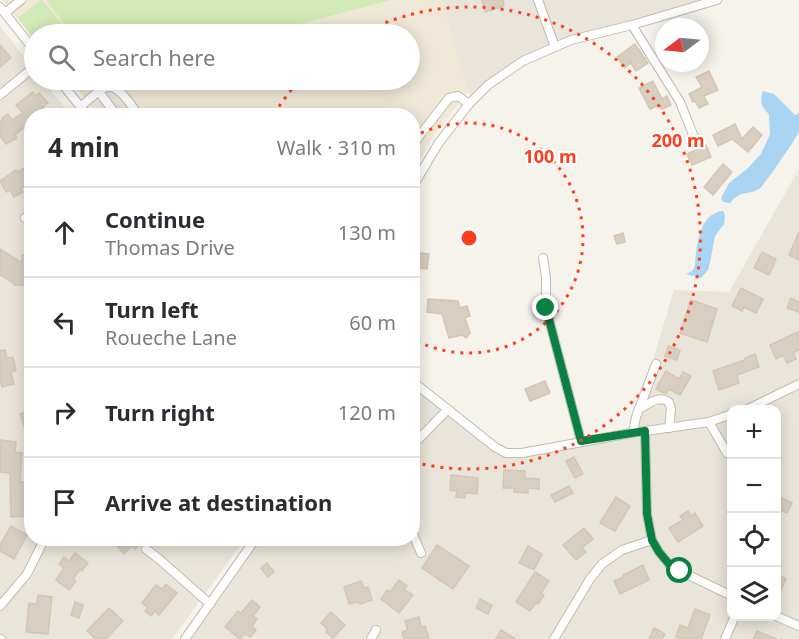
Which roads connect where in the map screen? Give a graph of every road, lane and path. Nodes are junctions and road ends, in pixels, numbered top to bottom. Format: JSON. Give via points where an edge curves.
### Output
{"nodes":[{"id":1,"x":21,"y":0,"type":"edge"},
{"id":2,"x":538,"y":0,"type":"edge"},
{"id":3,"x":717,"y":0,"type":"edge"},
{"id":4,"x":2,"y":10,"type":"edge"},
{"id":5,"x":632,"y":25,"type":"junction"},
{"id":6,"x":24,"y":38,"type":"edge"},
{"id":7,"x":555,"y":47,"type":"junction"},
{"id":8,"x":24,"y":75,"type":"edge"},
{"id":9,"x":67,"y":90,"type":"edge"},
{"id":10,"x":102,"y":90,"type":"edge"},
{"id":11,"x":119,"y":90,"type":"edge"},
{"id":12,"x":99,"y":92,"type":"junction"},
{"id":13,"x":0,"y":95,"type":"edge"},
{"id":14,"x":470,"y":104,"type":"junction"},
{"id":15,"x":81,"y":106,"type":"joint"},
{"id":16,"x":111,"y":108,"type":"edge"},
{"id":17,"x":134,"y":108,"type":"edge"},
{"id":18,"x":420,"y":135,"type":"edge"},
{"id":19,"x":696,"y":142,"type":"dead end"},
{"id":20,"x":420,"y":174,"type":"edge"},
{"id":21,"x":543,"y":258,"type":"dead end"},
{"id":22,"x":656,"y":364,"type":"dead end"},
{"id":23,"x":799,"y":384,"type":"edge"},
{"id":24,"x":420,"y":387,"type":"edge"},
{"id":25,"x":756,"y":405,"type":"edge"},
{"id":26,"x":448,"y":409,"type":"junction"},
{"id":27,"x":639,"y":409,"type":"junction"},
{"id":28,"x":727,"y":416,"type":"edge"},
{"id":29,"x":709,"y":422,"type":"junction"},
{"id":30,"x":669,"y":428,"type":"junction"},
{"id":31,"x":645,"y":431,"type":"junction"},
{"id":32,"x":633,"y":432,"type":"junction"},
{"id":33,"x":420,"y":438,"type":"edge"},
{"id":34,"x":581,"y":441,"type":"junction"},
{"id":35,"x":727,"y":453,"type":"edge"},
{"id":36,"x":652,"y":540,"type":"junction"},
{"id":37,"x":41,"y":546,"type":"edge"},
{"id":38,"x":250,"y":546,"type":"edge"},
{"id":39,"x":418,"y":546,"type":"edge"},
{"id":40,"x":146,"y":549,"type":"dead end"},
{"id":41,"x":421,"y":553,"type":"dead end"},
{"id":42,"x":727,"y":594,"type":"edge"},
{"id":43,"x":210,"y":604,"type":"junction"},
{"id":44,"x":0,"y":606,"type":"edge"},
{"id":45,"x":781,"y":618,"type":"edge"},
{"id":46,"x":733,"y":621,"type":"edge"},
{"id":47,"x":799,"y":626,"type":"edge"},
{"id":48,"x":376,"y":630,"type":"dead end"},
{"id":49,"x":185,"y":639,"type":"edge"},
{"id":50,"x":371,"y":639,"type":"edge"},
{"id":51,"x":554,"y":639,"type":"edge"},
{"id":52,"x":725,"y":639,"type":"edge"}],
"edges":[{"from":1,"to":4,"type":"street"},
{"from":2,"to":7,"type":"street"},
{"from":3,"to":5,"type":"street"},
{"from":4,"to":6,"type":"street"},
{"from":5,"to":7,"type":"street"},
{"from":5,"to":19,"type":"street","via":[[680,102]]},
{"from":7,"to":14,"type":"street","via":[[523,61]]},
{"from":8,"to":13,"type":"street"},
{"from":9,"to":15,"type":"street"},
{"from":10,"to":12,"type":"street"},
{"from":11,"to":17,"type":"street"},
{"from":12,"to":15,"type":"street"},
{"from":12,"to":16,"type":"street"},
{"from":14,"to":18,"type":"street","via":[[458,96],[449,98]]},
{"from":14,"to":20,"type":"street"},
{"from":21,"to":34,"type":"street","via":[[546,308]]},
{"from":22,"to":27,"type":"street"},
{"from":23,"to":25,"type":"street"},
{"from":24,"to":26,"type":"street"},
{"from":26,"to":33,"type":"street"},
{"from":26,"to":34,"type":"street","via":[[506,453]]},
{"from":27,"to":30,"type":"street","via":[[656,400],[669,402]]},
{"from":27,"to":32,"type":"street"},
{"from":28,"to":29,"type":"street"},
{"from":29,"to":30,"type":"street"},
{"from":29,"to":35,"type":"street"},
{"from":30,"to":31,"type":"street"},
{"from":31,"to":32,"type":"street"},
{"from":31,"to":36,"type":"street","via":[[647,514]]},
{"from":32,"to":34,"type":"street"},
{"from":36,"to":42,"type":"street","via":[[669,564]]},
{"from":36,"to":51,"type":"street","via":[[622,550],[602,564]]},
{"from":37,"to":44,"type":"street","via":[[27,574]]},
{"from":38,"to":43,"type":"street"},
{"from":39,"to":41,"type":"street"},
{"from":40,"to":43,"type":"street"},
{"from":43,"to":49,"type":"street"},
{"from":45,"to":47,"type":"street"},
{"from":46,"to":52,"type":"street"},
{"from":48,"to":50,"type":"street"}]}
